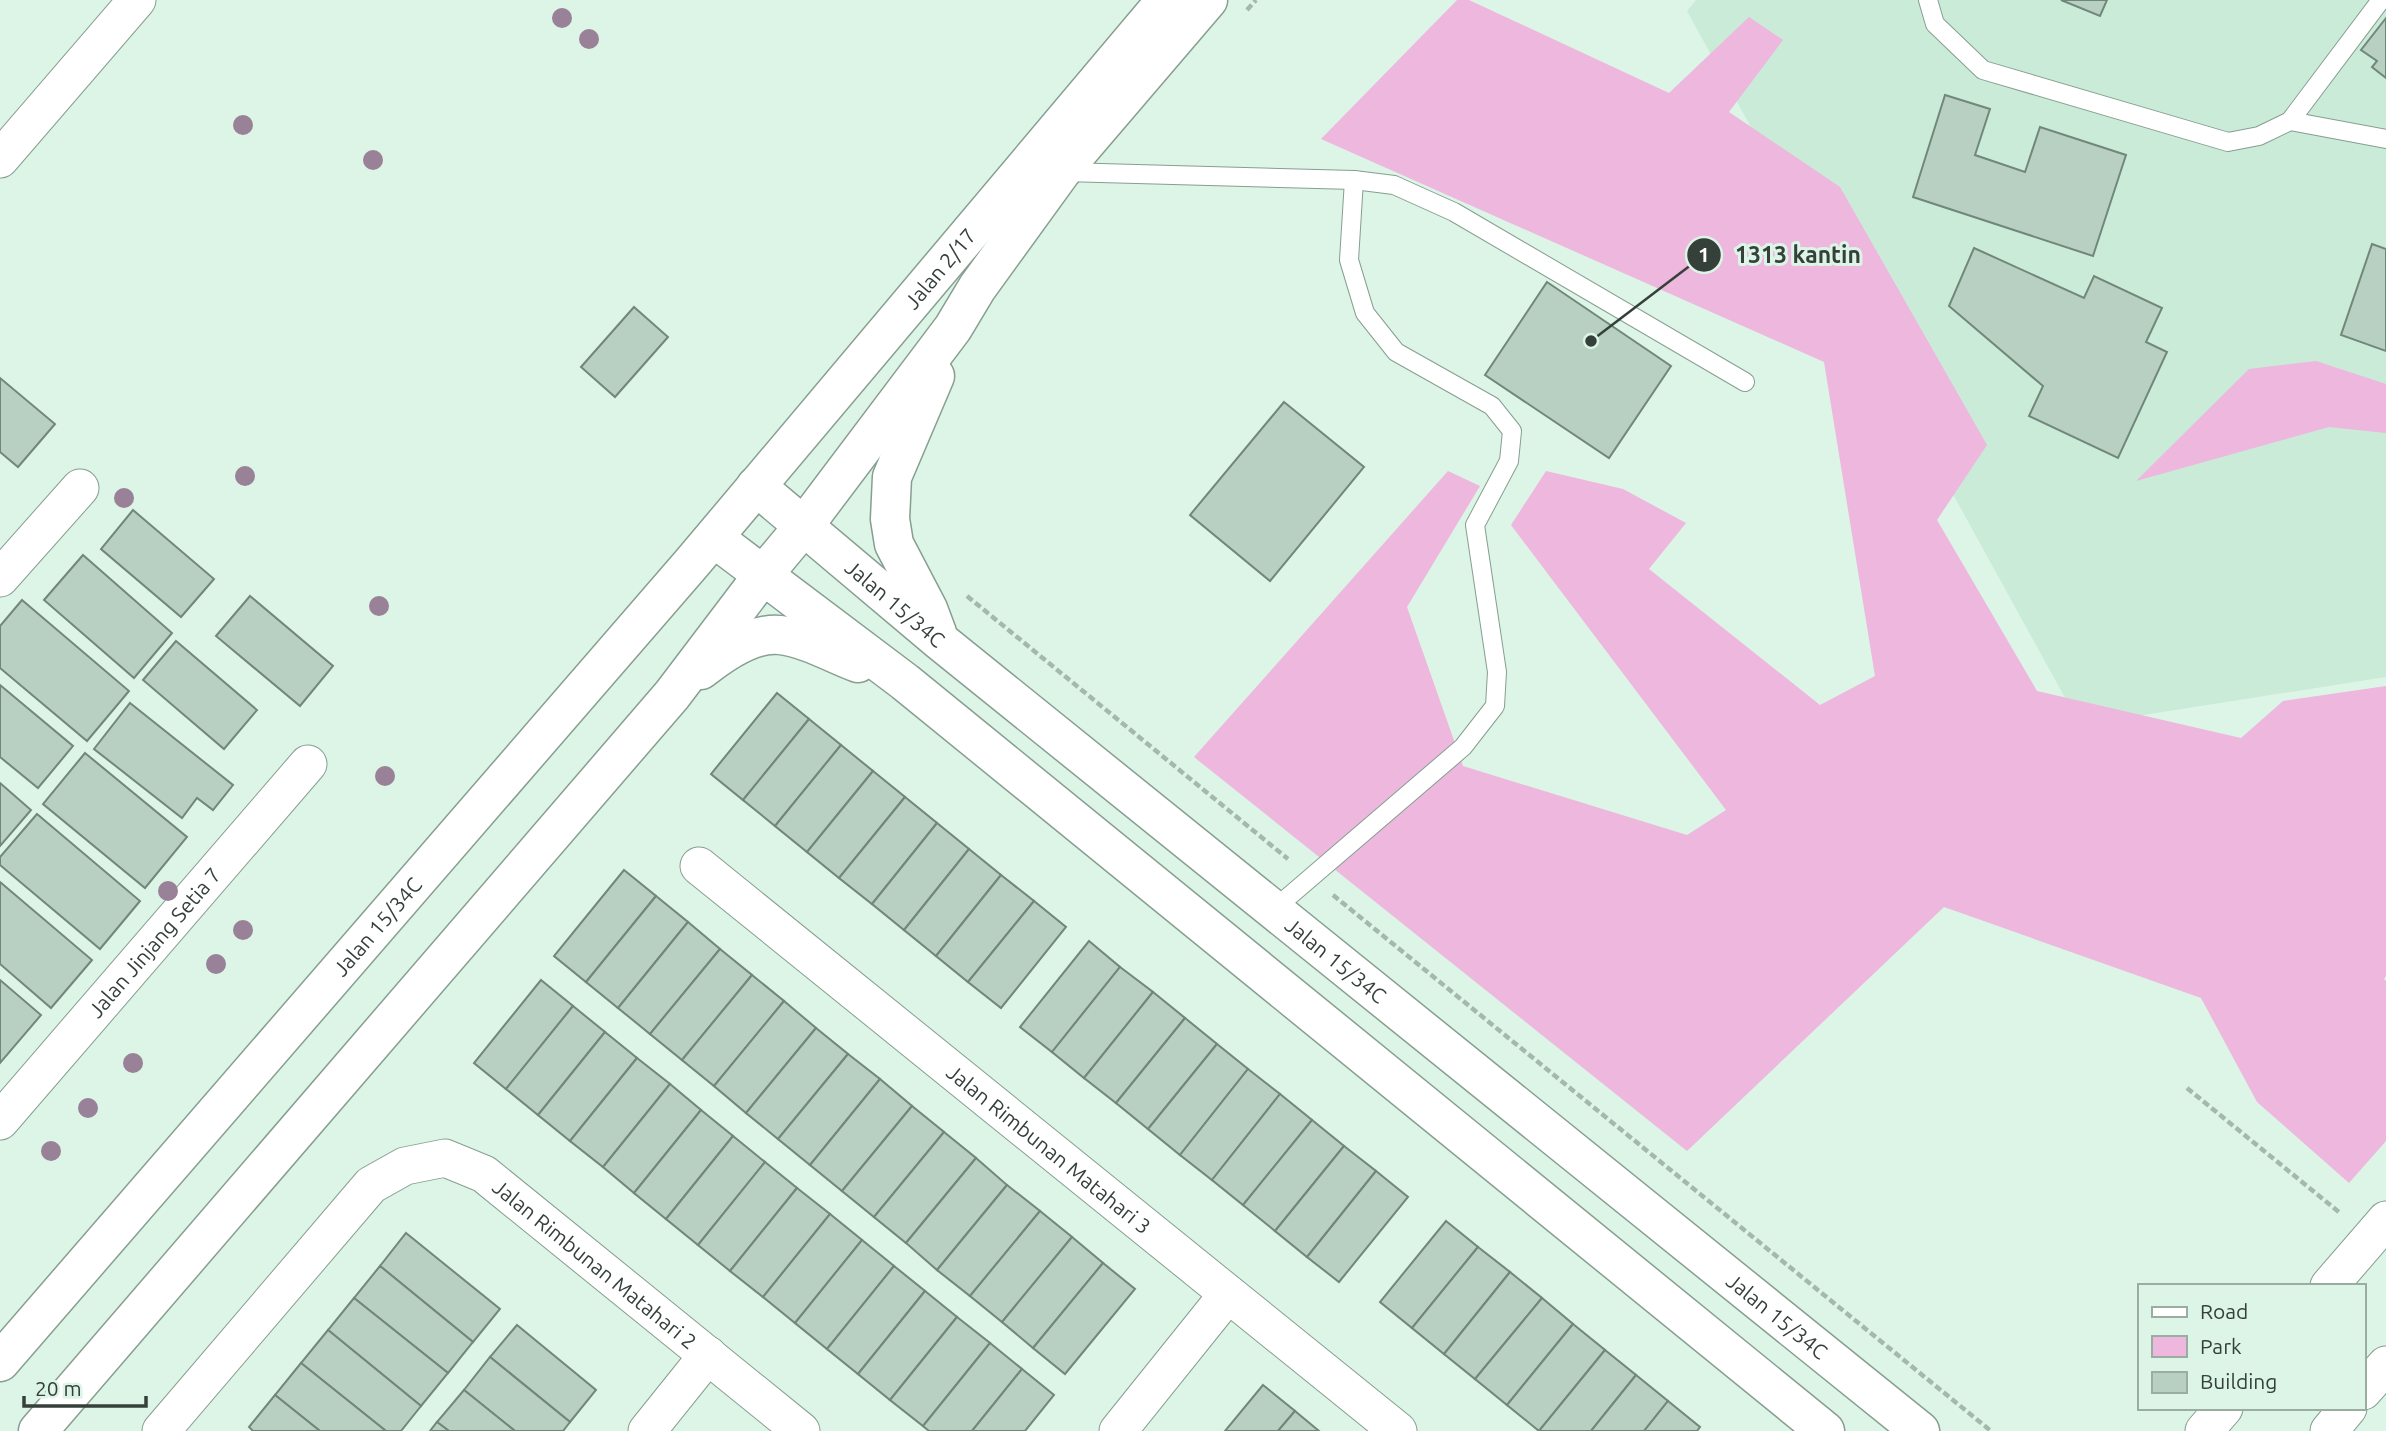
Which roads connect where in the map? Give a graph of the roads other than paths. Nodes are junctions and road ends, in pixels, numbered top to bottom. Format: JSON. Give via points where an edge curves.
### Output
{"nodes":[{"id":1,"x":137,"y":0,"type":"edge"},
{"id":2,"x":1166,"y":0,"type":"edge"},
{"id":3,"x":1208,"y":0,"type":"edge"},
{"id":4,"x":1928,"y":0,"type":"edge"},
{"id":5,"x":2381,"y":0,"type":"edge"},
{"id":6,"x":2290,"y":121,"type":"junction"},
{"id":7,"x":2386,"y":139,"type":"edge"},
{"id":8,"x":5,"y":143,"type":"edge"},
{"id":9,"x":1061,"y":172,"type":"junction"},
{"id":10,"x":1354,"y":180,"type":"junction"},
{"id":11,"x":953,"y":328,"type":"junction"},
{"id":12,"x":1745,"y":382,"type":"dead end"},
{"id":13,"x":756,"y":486,"type":"junction"},
{"id":14,"x":80,"y":488,"type":"dead end"},
{"id":15,"x":803,"y":527,"type":"junction"},
{"id":16,"x":714,"y":538,"type":"junction"},
{"id":17,"x":763,"y":575,"type":"junction"},
{"id":18,"x":0,"y":578,"type":"edge"},
{"id":19,"x":940,"y":641,"type":"junction"},
{"id":20,"x":905,"y":682,"type":"junction"},
{"id":21,"x":672,"y":695,"type":"junction"},
{"id":22,"x":308,"y":764,"type":"dead end"},
{"id":23,"x":699,"y":866,"type":"dead end"},
{"id":24,"x":1273,"y":910,"type":"junction"},
{"id":25,"x":0,"y":1121,"type":"edge"},
{"id":26,"x":2378,"y":1229,"type":"edge"},
{"id":27,"x":2331,"y":1284,"type":"edge"},
{"id":28,"x":1228,"y":1294,"type":"junction"},
{"id":29,"x":708,"y":1355,"type":"junction"},
{"id":30,"x":0,"y":1362,"type":"edge"},
{"id":31,"x":2386,"y":1364,"type":"edge"},
{"id":32,"x":2365,"y":1389,"type":"edge"},
{"id":33,"x":2222,"y":1410,"type":"edge"},
{"id":34,"x":2346,"y":1410,"type":"edge"},
{"id":35,"x":38,"y":1431,"type":"edge"},
{"id":36,"x":161,"y":1431,"type":"edge"},
{"id":37,"x":647,"y":1431,"type":"edge"},
{"id":38,"x":801,"y":1431,"type":"edge"},
{"id":39,"x":1118,"y":1431,"type":"edge"},
{"id":40,"x":1398,"y":1431,"type":"edge"},
{"id":41,"x":1825,"y":1431,"type":"edge"},
{"id":42,"x":1920,"y":1431,"type":"edge"},
{"id":43,"x":2204,"y":1431,"type":"edge"},
{"id":44,"x":2329,"y":1431,"type":"edge"}],
"edges":[{"from":1,"to":8,"type":"street"},
{"from":2,"to":13,"type":"street","name":"Jalan 2/17"},
{"from":3,"to":9,"type":"street","name":"Jalan 2/17"},
{"from":4,"to":6,"type":"lane","via":[[1935,24],[1983,70],[2228,142],[2259,136]]},
{"from":5,"to":6,"type":"lane"},
{"from":6,"to":7,"type":"lane"},
{"from":9,"to":10,"type":"lane"},
{"from":9,"to":11,"type":"street","name":"Jalan 2/17"},
{"from":10,"to":12,"type":"lane","via":[[1394,185],[1454,212]]},
{"from":10,"to":24,"type":"lane","via":[[1349,260],[1365,313],[1396,352],[1492,406],[1512,431],[1509,461],[1475,525],[1497,672],[1495,706],[1463,747]]},
{"from":11,"to":15,"type":"street"},
{"from":11,"to":19,"type":"street","via":[[892,477],[890,519],[894,544]]},
{"from":13,"to":15,"type":"street","name":"Jalan 15/34C"},
{"from":13,"to":16,"type":"street","name":"Jalan 2/17"},
{"from":14,"to":18,"type":"street"},
{"from":15,"to":17,"type":"street"},
{"from":15,"to":19,"type":"street","name":"Jalan 15/34C"},
{"from":16,"to":17,"type":"street"},
{"from":16,"to":30,"type":"street","name":"Jalan 15/34C"},
{"from":17,"to":20,"type":"street"},
{"from":17,"to":21,"type":"street"},
{"from":19,"to":24,"type":"street","name":"Jalan 15/34C"},
{"from":20,"to":21,"type":"street","via":[[779,635],[752,640],[717,657]]},
{"from":20,"to":41,"type":"street"},
{"from":21,"to":35,"type":"street"},
{"from":22,"to":25,"type":"street","name":"Jalan Jinjang Setia 7"},
{"from":23,"to":28,"type":"street","name":"Jalan Rimbunan Matahari 3"},
{"from":24,"to":42,"type":"street","name":"Jalan 15/34C"},
{"from":26,"to":27,"type":"street"},
{"from":28,"to":39,"type":"street"},
{"from":28,"to":40,"type":"street","name":"Jalan Rimbunan Matahari 3"},
{"from":29,"to":36,"type":"street","name":"Jalan Rimbunan Matahari 2","via":[[484,1174],[446,1158],[405,1166],[371,1185]]},
{"from":29,"to":37,"type":"street"},
{"from":29,"to":38,"type":"street","name":"Jalan Rimbunan Matahari 2"},
{"from":31,"to":32,"type":"street"},
{"from":33,"to":43,"type":"street"},
{"from":34,"to":44,"type":"street"}]}
